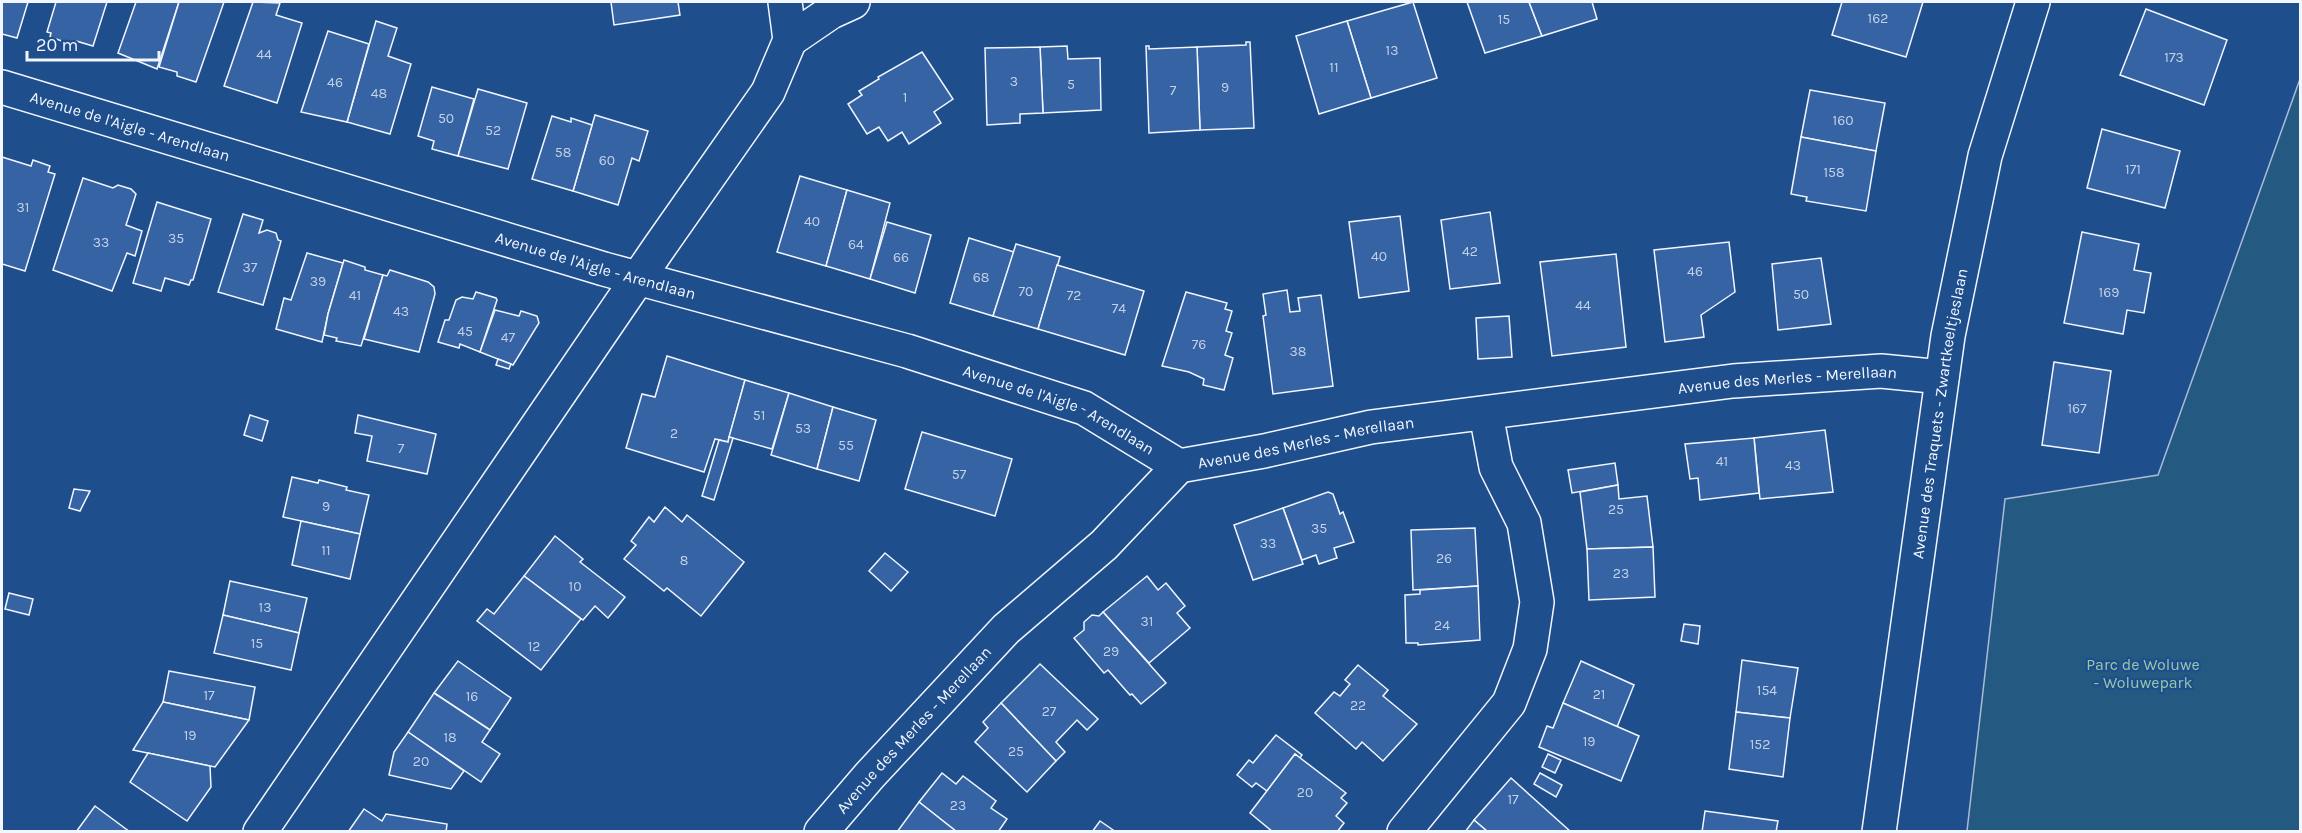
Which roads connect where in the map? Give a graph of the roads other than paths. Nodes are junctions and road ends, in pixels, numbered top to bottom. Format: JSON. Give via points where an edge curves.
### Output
{"nodes":[{"id":1,"x":784,"y":2,"type":"edge"},
{"id":2,"x":853,"y":2,"type":"edge"},
{"id":3,"x":2032,"y":2,"type":"edge"},
{"id":4,"x":790,"y":40,"type":"junction"},
{"id":5,"x":2,"y":87,"type":"edge"},
{"id":6,"x":639,"y":278,"type":"junction"},
{"id":7,"x":1942,"y":377,"type":"junction"},
{"id":8,"x":1486,"y":414,"type":"junction"},
{"id":9,"x":1179,"y":466,"type":"junction"},
{"id":10,"x":260,"y":831,"type":"edge"},
{"id":11,"x":821,"y":831,"type":"edge"},
{"id":12,"x":1404,"y":831,"type":"edge"},
{"id":13,"x":1879,"y":831,"type":"edge"}],
"edges":[{"from":1,"to":4,"type":"street"},
{"from":2,"to":4,"type":"street"},
{"from":3,"to":7,"type":"street","name":"Avenue des Traquets - Zwartkeeltjeslaan","via":[[1985,156]]},
{"from":4,"to":6,"type":"street","via":[[768,92]]},
{"from":5,"to":6,"type":"street","name":"Avenue de l'Aigle - Arendlaan"},
{"from":6,"to":9,"type":"street","name":"Avenue de l'Aigle - Arendlaan","via":[[907,351],[1084,408]]},
{"from":6,"to":10,"type":"street"},
{"from":7,"to":8,"type":"street","name":"Avenue des Merles - Merellaan","via":[[1881,371],[1733,381]]},
{"from":7,"to":13,"type":"street","name":"Avenue des Traquets - Zwartkeeltjeslaan"},
{"from":8,"to":9,"type":"street","name":"Avenue des Merles - Merellaan","via":[[1371,427]]},
{"from":8,"to":12,"type":"street","via":[[1496,467],[1524,522],[1537,602],[1530,649],[1509,703]]},
{"from":9,"to":11,"type":"street","name":"Avenue des Merles - Merellaan","via":[[1104,545],[1006,629]]}]}
